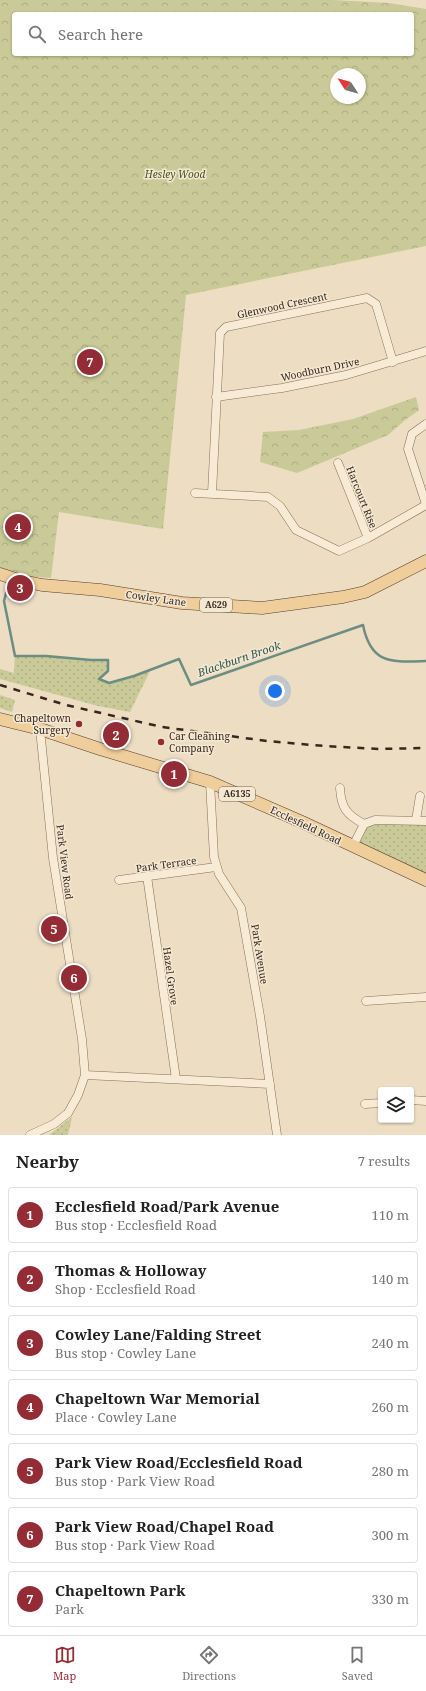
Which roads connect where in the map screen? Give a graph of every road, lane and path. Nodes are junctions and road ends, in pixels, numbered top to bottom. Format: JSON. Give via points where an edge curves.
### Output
{"nodes":[{"id":1,"x":426,"y":351,"type":"edge"},
{"id":2,"x":393,"y":362,"type":"junction"},
{"id":3,"x":216,"y":397,"type":"junction"},
{"id":4,"x":426,"y":424,"type":"edge"},
{"id":5,"x":338,"y":464,"type":"dead end"},
{"id":6,"x":195,"y":493,"type":"dead end"},
{"id":7,"x":212,"y":494,"type":"junction"},
{"id":8,"x":426,"y":504,"type":"edge"},
{"id":9,"x":368,"y":538,"type":"junction"},
{"id":10,"x":426,"y":561,"type":"edge"},
{"id":11,"x":0,"y":574,"type":"edge"},
{"id":12,"x":0,"y":719,"type":"edge"},
{"id":13,"x":40,"y":729,"type":"junction"},
{"id":14,"x":210,"y":782,"type":"junction"},
{"id":15,"x":340,"y":788,"type":"dead end"},
{"id":16,"x":420,"y":794,"type":"dead end"},
{"id":17,"x":416,"y":820,"type":"junction"},
{"id":18,"x":426,"y":821,"type":"edge"},
{"id":19,"x":364,"y":824,"type":"junction"},
{"id":20,"x":353,"y":846,"type":"junction"},
{"id":21,"x":216,"y":867,"type":"junction"},
{"id":22,"x":147,"y":876,"type":"junction"},
{"id":23,"x":119,"y":880,"type":"dead end"},
{"id":24,"x":426,"y":880,"type":"edge"},
{"id":25,"x":426,"y":997,"type":"edge"},
{"id":26,"x":366,"y":1001,"type":"dead end"},
{"id":27,"x":85,"y":1075,"type":"junction"},
{"id":28,"x":176,"y":1079,"type":"junction"},
{"id":29,"x":270,"y":1084,"type":"junction"},
{"id":30,"x":414,"y":1100,"type":"edge"},
{"id":31,"x":426,"y":1101,"type":"edge"},
{"id":32,"x":378,"y":1103,"type":"edge"},
{"id":33,"x":365,"y":1104,"type":"dead end"},
{"id":34,"x":30,"y":1135,"type":"edge"},
{"id":35,"x":277,"y":1135,"type":"edge"}],
"edges":[{"from":1,"to":2,"type":"street","name":"Woodburn Drive"},
{"from":2,"to":3,"type":"street","name":"Woodburn Drive","via":[[282,388]]},
{"from":2,"to":3,"type":"street","name":"Glenwood Crescent","via":[[376,304],[368,298],[226,327],[220,333]]},
{"from":3,"to":7,"type":"street","name":"Glenwood Crescent"},
{"from":4,"to":8,"type":"street","via":[[412,434],[408,449]]},
{"from":5,"to":9,"type":"street","name":"Harcourt Rise"},
{"from":6,"to":7,"type":"street"},
{"from":7,"to":9,"type":"street","via":[[268,498],[280,506],[296,530],[339,551]]},
{"from":8,"to":9,"type":"street"},
{"from":10,"to":11,"type":"main road","name":"Cowley Lane","number":"A629","via":[[365,592],[262,608],[182,602],[100,590],[42,585]]},
{"from":12,"to":13,"type":"main road","name":"Ecclesfield Road","number":"A6135"},
{"from":13,"to":14,"type":"main road","name":"Ecclesfield Road","number":"A6135"},
{"from":13,"to":27,"type":"street","name":"Park View Road","via":[[53,858],[82,1039]]},
{"from":14,"to":20,"type":"main road","name":"Ecclesfield Road","number":"A6135"},
{"from":14,"to":21,"type":"street","name":"Park Avenue"},
{"from":15,"to":19,"type":"street","via":[[340,800],[348,814]]},
{"from":16,"to":17,"type":"street"},
{"from":17,"to":18,"type":"street"},
{"from":17,"to":19,"type":"street","via":[[375,820]]},
{"from":19,"to":20,"type":"street"},
{"from":20,"to":24,"type":"main road","name":"Ecclesfield Road","number":"A6135"},
{"from":21,"to":22,"type":"street","name":"Park Terrace"},
{"from":21,"to":29,"type":"street","name":"Park Avenue","via":[[242,908]]},
{"from":22,"to":23,"type":"street","name":"Park Terrace"},
{"from":22,"to":28,"type":"street","name":"Hazel Grove"},
{"from":25,"to":26,"type":"street"},
{"from":27,"to":28,"type":"street"},
{"from":27,"to":34,"type":"street","via":[[68,1113],[54,1124]]},
{"from":28,"to":29,"type":"street"},
{"from":29,"to":35,"type":"street","name":"Park Avenue"},
{"from":30,"to":31,"type":"street"},
{"from":32,"to":33,"type":"street"}]}
